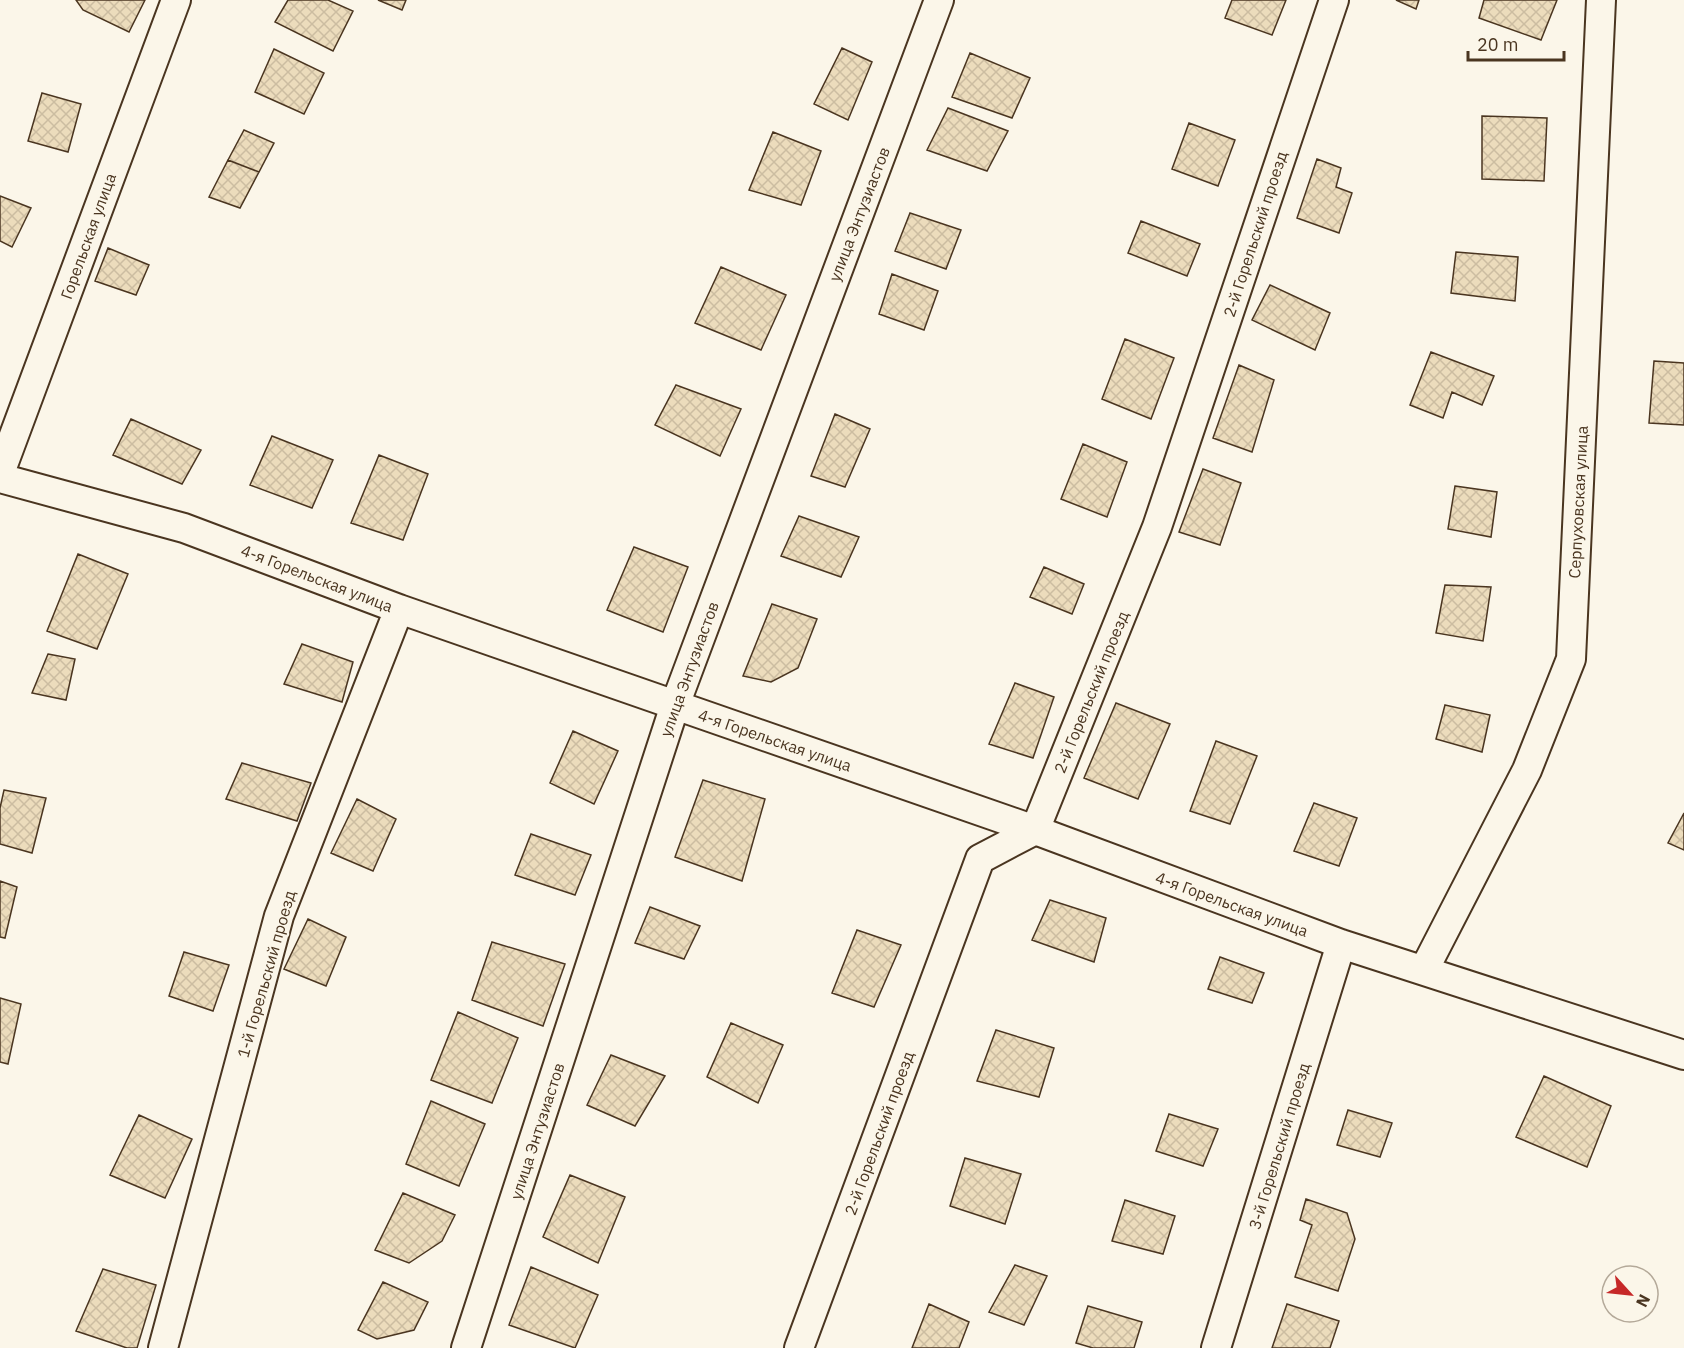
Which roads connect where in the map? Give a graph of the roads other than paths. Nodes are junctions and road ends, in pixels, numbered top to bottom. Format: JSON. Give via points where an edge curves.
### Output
{"nodes":[{"id":1,"x":176,"y":0,"type":"edge"},
{"id":2,"x":939,"y":0,"type":"edge"},
{"id":3,"x":1334,"y":0,"type":"edge"},
{"id":4,"x":1601,"y":0,"type":"edge"},
{"id":5,"x":0,"y":473,"type":"edge"},
{"id":6,"x":0,"y":478,"type":"edge"},
{"id":7,"x":399,"y":609,"type":"junction"},
{"id":8,"x":675,"y":705,"type":"junction"},
{"id":9,"x":1035,"y":830,"type":"junction"},
{"id":10,"x":1341,"y":944,"type":"junction"},
{"id":11,"x":1424,"y":970,"type":"junction"},
{"id":12,"x":1684,"y":1055,"type":"edge"},
{"id":13,"x":163,"y":1348,"type":"edge"},
{"id":14,"x":466,"y":1348,"type":"edge"},
{"id":15,"x":799,"y":1348,"type":"edge"},
{"id":16,"x":1216,"y":1348,"type":"edge"}],
"edges":[{"from":1,"to":5,"type":"street","name":"Горельская улица"},
{"from":2,"to":8,"type":"street","name":"улица Энтузиастов"},
{"from":3,"to":9,"type":"street","name":"2-й Горельский проезд","via":[[1157,527]]},
{"from":4,"to":11,"type":"street","name":"Серпуховская улица","via":[[1571,659],[1527,770]]},
{"from":6,"to":7,"type":"street","name":"4-я Горельская улица","via":[[184,528]]},
{"from":7,"to":8,"type":"street","name":"4-я Горельская улица"},
{"from":7,"to":13,"type":"street","name":"1-й Горельский проезд","via":[[279,916]]},
{"from":8,"to":9,"type":"street","name":"4-я Горельская улица"},
{"from":8,"to":14,"type":"street","name":"улица Энтузиастов"},
{"from":9,"to":10,"type":"street","name":"4-я Горельская улица"},
{"from":9,"to":15,"type":"street","name":"2-й Горельский проезд","via":[[980,859]]},
{"from":10,"to":11,"type":"street","name":"4-я Горельская улица"},
{"from":10,"to":16,"type":"street","name":"3-й Горельский проезд"},
{"from":11,"to":12,"type":"street","name":"4-я Горельская улица"}]}
